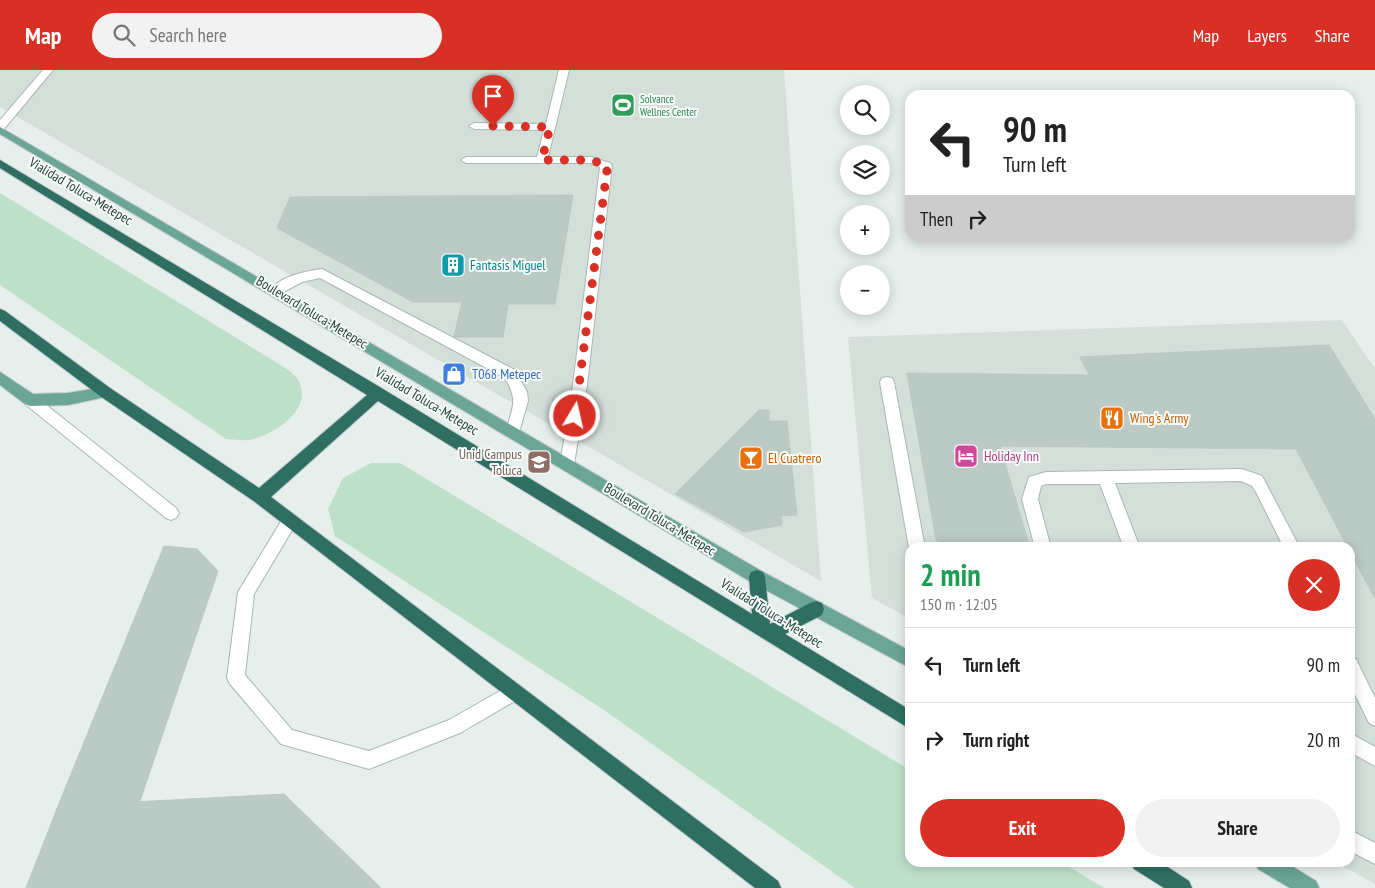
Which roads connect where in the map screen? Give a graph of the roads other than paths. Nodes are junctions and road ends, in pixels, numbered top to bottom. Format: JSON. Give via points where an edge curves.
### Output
{"nodes":[{"id":1,"x":48,"y":70,"type":"edge"},
{"id":2,"x":564,"y":70,"type":"edge"},
{"id":3,"x":474,"y":126,"type":"dead end"},
{"id":4,"x":550,"y":127,"type":"junction"},
{"id":5,"x":0,"y":128,"type":"edge"},
{"id":6,"x":466,"y":160,"type":"dead end"},
{"id":7,"x":542,"y":160,"type":"junction"},
{"id":8,"x":0,"y":163,"type":"edge"},
{"id":9,"x":276,"y":291,"type":"junction"},
{"id":10,"x":0,"y":314,"type":"edge"},
{"id":11,"x":0,"y":377,"type":"edge"},
{"id":12,"x":887,"y":382,"type":"dead end"},
{"id":13,"x":105,"y":392,"type":"junction"},
{"id":14,"x":378,"y":393,"type":"junction"},
{"id":15,"x":30,"y":400,"type":"junction"},
{"id":16,"x":514,"y":432,"type":"junction"},
{"id":17,"x":567,"y":464,"type":"junction"},
{"id":18,"x":1105,"y":477,"type":"junction"},
{"id":19,"x":260,"y":497,"type":"junction"},
{"id":20,"x":171,"y":513,"type":"dead end"},
{"id":21,"x":290,"y":520,"type":"junction"},
{"id":22,"x":916,"y":542,"type":"edge"},
{"id":23,"x":1041,"y":542,"type":"edge"},
{"id":24,"x":1130,"y":542,"type":"edge"},
{"id":25,"x":1289,"y":542,"type":"edge"},
{"id":26,"x":757,"y":577,"type":"junction"},
{"id":27,"x":816,"y":609,"type":"junction"},
{"id":28,"x":766,"y":630,"type":"junction"},
{"id":29,"x":905,"y":657,"type":"edge"},
{"id":30,"x":1355,"y":675,"type":"edge"},
{"id":31,"x":514,"y":692,"type":"junction"},
{"id":32,"x":905,"y":717,"type":"edge"},
{"id":33,"x":1375,"y":717,"type":"edge"},
{"id":34,"x":1355,"y":745,"type":"edge"},
{"id":35,"x":1375,"y":757,"type":"edge"},
{"id":36,"x":1355,"y":843,"type":"edge"},
{"id":37,"x":1375,"y":854,"type":"edge"},
{"id":38,"x":1149,"y":867,"type":"edge"},
{"id":39,"x":1273,"y":867,"type":"edge"},
{"id":40,"x":771,"y":888,"type":"edge"},
{"id":41,"x":1182,"y":888,"type":"edge"},
{"id":42,"x":1309,"y":888,"type":"edge"}],
"edges":[{"from":1,"to":5,"type":"lane"},
{"from":2,"to":4,"type":"lane"},
{"from":3,"to":4,"type":"lane"},
{"from":4,"to":7,"type":"lane"},
{"from":5,"to":9,"type":"main road","name":"Boulevard Toluca-Metepec"},
{"from":6,"to":7,"type":"lane"},
{"from":7,"to":17,"type":"lane","via":[[591,160],[606,165],[607,170]]},
{"from":8,"to":14,"type":"highway","name":"Vialidad Toluca-Metepec"},
{"from":9,"to":16,"type":"main road","name":"Boulevard Toluca-Metepec"},
{"from":9,"to":16,"type":"lane","via":[[292,280],[322,273],[510,374],[521,401]]},
{"from":10,"to":13,"type":"highway"},
{"from":11,"to":15,"type":"main road"},
{"from":12,"to":22,"type":"lane"},
{"from":13,"to":15,"type":"main road","via":[[68,399]]},
{"from":13,"to":19,"type":"highway"},
{"from":14,"to":19,"type":"highway"},
{"from":14,"to":28,"type":"highway","name":"Vialidad Toluca-Metepec"},
{"from":15,"to":20,"type":"lane"},
{"from":16,"to":17,"type":"main road","name":"Boulevard Toluca-Metepec"},
{"from":17,"to":26,"type":"main road","name":"Boulevard Toluca-Metepec"},
{"from":18,"to":23,"type":"lane","via":[[1046,478],[1034,482],[1030,499]]},
{"from":18,"to":24,"type":"lane"},
{"from":18,"to":25,"type":"lane","via":[[1242,475],[1251,478],[1262,487]]},
{"from":19,"to":21,"type":"highway"},
{"from":21,"to":31,"type":"highway"},
{"from":21,"to":31,"type":"lane","via":[[246,592],[236,678],[287,738],[369,760],[454,727]]},
{"from":26,"to":27,"type":"main road","name":"Boulevard Toluca-Metepec"},
{"from":26,"to":28,"type":"highway"},
{"from":27,"to":28,"type":"highway"},
{"from":27,"to":29,"type":"main road","name":"Boulevard Toluca-Metepec"},
{"from":28,"to":32,"type":"highway","name":"Vialidad Toluca-Metepec"},
{"from":30,"to":33,"type":"lane"},
{"from":31,"to":40,"type":"highway"},
{"from":34,"to":35,"type":"lane"},
{"from":36,"to":37,"type":"lane"},
{"from":38,"to":41,"type":"highway"},
{"from":39,"to":42,"type":"main road"}]}
